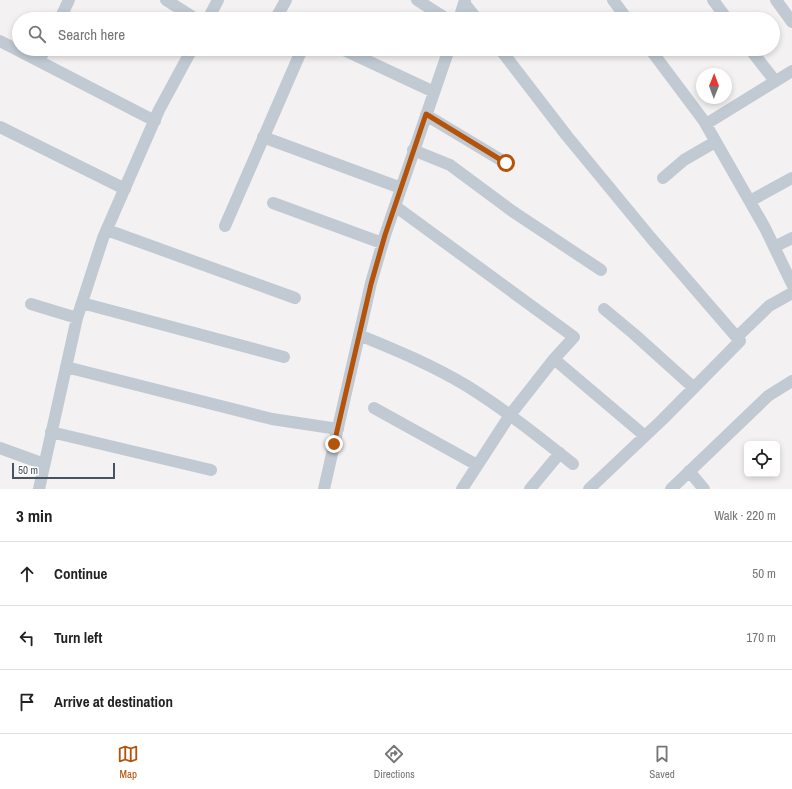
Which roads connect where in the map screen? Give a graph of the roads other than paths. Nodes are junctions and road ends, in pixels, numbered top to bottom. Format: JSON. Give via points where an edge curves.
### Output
{"nodes":[{"id":1,"x":69,"y":0,"type":"edge"},
{"id":2,"x":166,"y":0,"type":"edge"},
{"id":3,"x":218,"y":0,"type":"edge"},
{"id":4,"x":286,"y":0,"type":"edge"},
{"id":5,"x":417,"y":0,"type":"edge"},
{"id":6,"x":613,"y":0,"type":"edge"},
{"id":7,"x":713,"y":0,"type":"edge"},
{"id":8,"x":776,"y":0,"type":"edge"},
{"id":9,"x":465,"y":2,"type":"edge"},
{"id":10,"x":63,"y":12,"type":"edge"},
{"id":11,"x":185,"y":12,"type":"edge"},
{"id":12,"x":212,"y":12,"type":"edge"},
{"id":13,"x":279,"y":12,"type":"edge"},
{"id":14,"x":436,"y":12,"type":"edge"},
{"id":15,"x":461,"y":12,"type":"edge"},
{"id":16,"x":472,"y":12,"type":"edge"},
{"id":17,"x":622,"y":12,"type":"edge"},
{"id":18,"x":722,"y":12,"type":"edge"},
{"id":19,"x":792,"y":22,"type":"edge"},
{"id":20,"x":0,"y":41,"type":"edge"},
{"id":21,"x":12,"y":47,"type":"edge"},
{"id":22,"x":29,"y":56,"type":"edge"},
{"id":23,"x":42,"y":56,"type":"edge"},
{"id":24,"x":188,"y":56,"type":"edge"},
{"id":25,"x":299,"y":56,"type":"edge"},
{"id":26,"x":357,"y":56,"type":"edge"},
{"id":27,"x":447,"y":56,"type":"edge"},
{"id":28,"x":505,"y":56,"type":"edge"},
{"id":29,"x":655,"y":56,"type":"edge"},
{"id":30,"x":755,"y":56,"type":"edge"},
{"id":31,"x":39,"y":61,"type":"junction"},
{"id":32,"x":792,"y":71,"type":"edge"},
{"id":33,"x":775,"y":81,"type":"junction"},
{"id":34,"x":434,"y":92,"type":"junction"},
{"id":35,"x":426,"y":114,"type":"junction"},
{"id":36,"x":155,"y":120,"type":"junction"},
{"id":37,"x":706,"y":124,"type":"junction"},
{"id":38,"x":0,"y":127,"type":"edge"},
{"id":39,"x":263,"y":137,"type":"junction"},
{"id":40,"x":715,"y":142,"type":"junction"},
{"id":41,"x":414,"y":150,"type":"junction"},
{"id":42,"x":506,"y":163,"type":"dead end"},
{"id":43,"x":663,"y":178,"type":"dead end"},
{"id":44,"x":792,"y":178,"type":"edge"},
{"id":45,"x":401,"y":188,"type":"junction"},
{"id":46,"x":125,"y":189,"type":"junction"},
{"id":47,"x":750,"y":201,"type":"junction"},
{"id":48,"x":273,"y":203,"type":"dead end"},
{"id":49,"x":395,"y":206,"type":"junction"},
{"id":50,"x":225,"y":226,"type":"dead end"},
{"id":51,"x":107,"y":230,"type":"junction"},
{"id":52,"x":792,"y":238,"type":"edge"},
{"id":53,"x":382,"y":243,"type":"junction"},
{"id":54,"x":774,"y":246,"type":"junction"},
{"id":55,"x":601,"y":270,"type":"dead end"},
{"id":56,"x":792,"y":284,"type":"edge"},
{"id":57,"x":792,"y":293,"type":"edge"},
{"id":58,"x":295,"y":298,"type":"dead end"},
{"id":59,"x":82,"y":303,"type":"junction"},
{"id":60,"x":31,"y":304,"type":"dead end"},
{"id":61,"x":604,"y":309,"type":"dead end"},
{"id":62,"x":77,"y":318,"type":"junction"},
{"id":63,"x":359,"y":335,"type":"junction"},
{"id":64,"x":737,"y":337,"type":"junction"},
{"id":65,"x":284,"y":357,"type":"dead end"},
{"id":66,"x":554,"y":359,"type":"junction"},
{"id":67,"x":66,"y":367,"type":"junction"},
{"id":68,"x":792,"y":381,"type":"edge"},
{"id":69,"x":694,"y":388,"type":"junction"},
{"id":70,"x":374,"y":408,"type":"dead end"},
{"id":71,"x":510,"y":415,"type":"junction"},
{"id":72,"x":338,"y":428,"type":"junction"},
{"id":73,"x":51,"y":432,"type":"junction"},
{"id":74,"x":645,"y":436,"type":"junction"},
{"id":75,"x":0,"y":448,"type":"edge"},
{"id":76,"x":560,"y":453,"type":"junction"},
{"id":77,"x":44,"y":464,"type":"junction"},
{"id":78,"x":573,"y":464,"type":"dead end"},
{"id":79,"x":477,"y":465,"type":"junction"},
{"id":80,"x":211,"y":470,"type":"dead end"},
{"id":81,"x":689,"y":471,"type":"junction"},
{"id":82,"x":38,"y":489,"type":"edge"},
{"id":83,"x":324,"y":489,"type":"edge"},
{"id":84,"x":462,"y":489,"type":"edge"},
{"id":85,"x":530,"y":489,"type":"edge"},
{"id":86,"x":589,"y":489,"type":"edge"},
{"id":87,"x":671,"y":489,"type":"edge"},
{"id":88,"x":704,"y":489,"type":"edge"}],
"edges":[{"from":1,"to":10,"type":"street"},
{"from":2,"to":11,"type":"street"},
{"from":3,"to":12,"type":"street"},
{"from":4,"to":13,"type":"street"},
{"from":5,"to":14,"type":"street"},
{"from":6,"to":17,"type":"street"},
{"from":7,"to":18,"type":"street"},
{"from":8,"to":19,"type":"street"},
{"from":9,"to":15,"type":"street"},
{"from":9,"to":16,"type":"street"},
{"from":20,"to":21,"type":"street"},
{"from":22,"to":31,"type":"street"},
{"from":23,"to":31,"type":"street"},
{"from":24,"to":36,"type":"street"},
{"from":25,"to":39,"type":"street"},
{"from":26,"to":34,"type":"street"},
{"from":27,"to":34,"type":"street"},
{"from":28,"to":64,"type":"street","via":[[651,238]]},
{"from":29,"to":37,"type":"street"},
{"from":30,"to":33,"type":"street"},
{"from":31,"to":36,"type":"street"},
{"from":32,"to":33,"type":"street"},
{"from":33,"to":37,"type":"street"},
{"from":34,"to":35,"type":"street"},
{"from":35,"to":41,"type":"street"},
{"from":35,"to":42,"type":"street"},
{"from":36,"to":46,"type":"street"},
{"from":37,"to":40,"type":"street"},
{"from":38,"to":46,"type":"street"},
{"from":39,"to":45,"type":"street"},
{"from":39,"to":50,"type":"street"},
{"from":40,"to":43,"type":"street","via":[[684,160]]},
{"from":40,"to":47,"type":"street"},
{"from":41,"to":45,"type":"street"},
{"from":41,"to":55,"type":"street","via":[[450,165],[512,211]]},
{"from":44,"to":47,"type":"street"},
{"from":45,"to":49,"type":"street"},
{"from":46,"to":51,"type":"street"},
{"from":47,"to":54,"type":"street"},
{"from":48,"to":53,"type":"street"},
{"from":49,"to":53,"type":"street"},
{"from":49,"to":66,"type":"street","via":[[574,337]]},
{"from":51,"to":58,"type":"street"},
{"from":51,"to":59,"type":"street"},
{"from":52,"to":54,"type":"street"},
{"from":53,"to":63,"type":"street"},
{"from":54,"to":56,"type":"street"},
{"from":57,"to":64,"type":"street","via":[[769,306]]},
{"from":59,"to":62,"type":"street"},
{"from":59,"to":65,"type":"street"},
{"from":60,"to":62,"type":"street"},
{"from":61,"to":69,"type":"street"},
{"from":62,"to":67,"type":"street"},
{"from":63,"to":71,"type":"street","via":[[412,356],[467,386]]},
{"from":63,"to":72,"type":"street"},
{"from":64,"to":69,"type":"street","via":[[740,340]]},
{"from":66,"to":71,"type":"street"},
{"from":66,"to":74,"type":"street"},
{"from":67,"to":72,"type":"street","via":[[272,419]]},
{"from":67,"to":73,"type":"street"},
{"from":68,"to":81,"type":"street","via":[[768,396]]},
{"from":69,"to":74,"type":"street"},
{"from":70,"to":79,"type":"street"},
{"from":71,"to":76,"type":"street"},
{"from":71,"to":79,"type":"street"},
{"from":72,"to":83,"type":"street"},
{"from":73,"to":77,"type":"street"},
{"from":73,"to":80,"type":"street"},
{"from":74,"to":86,"type":"street"},
{"from":75,"to":77,"type":"street"},
{"from":76,"to":78,"type":"street"},
{"from":76,"to":85,"type":"street"},
{"from":77,"to":82,"type":"street"},
{"from":79,"to":84,"type":"street"},
{"from":81,"to":87,"type":"street"},
{"from":81,"to":88,"type":"street"}]}
